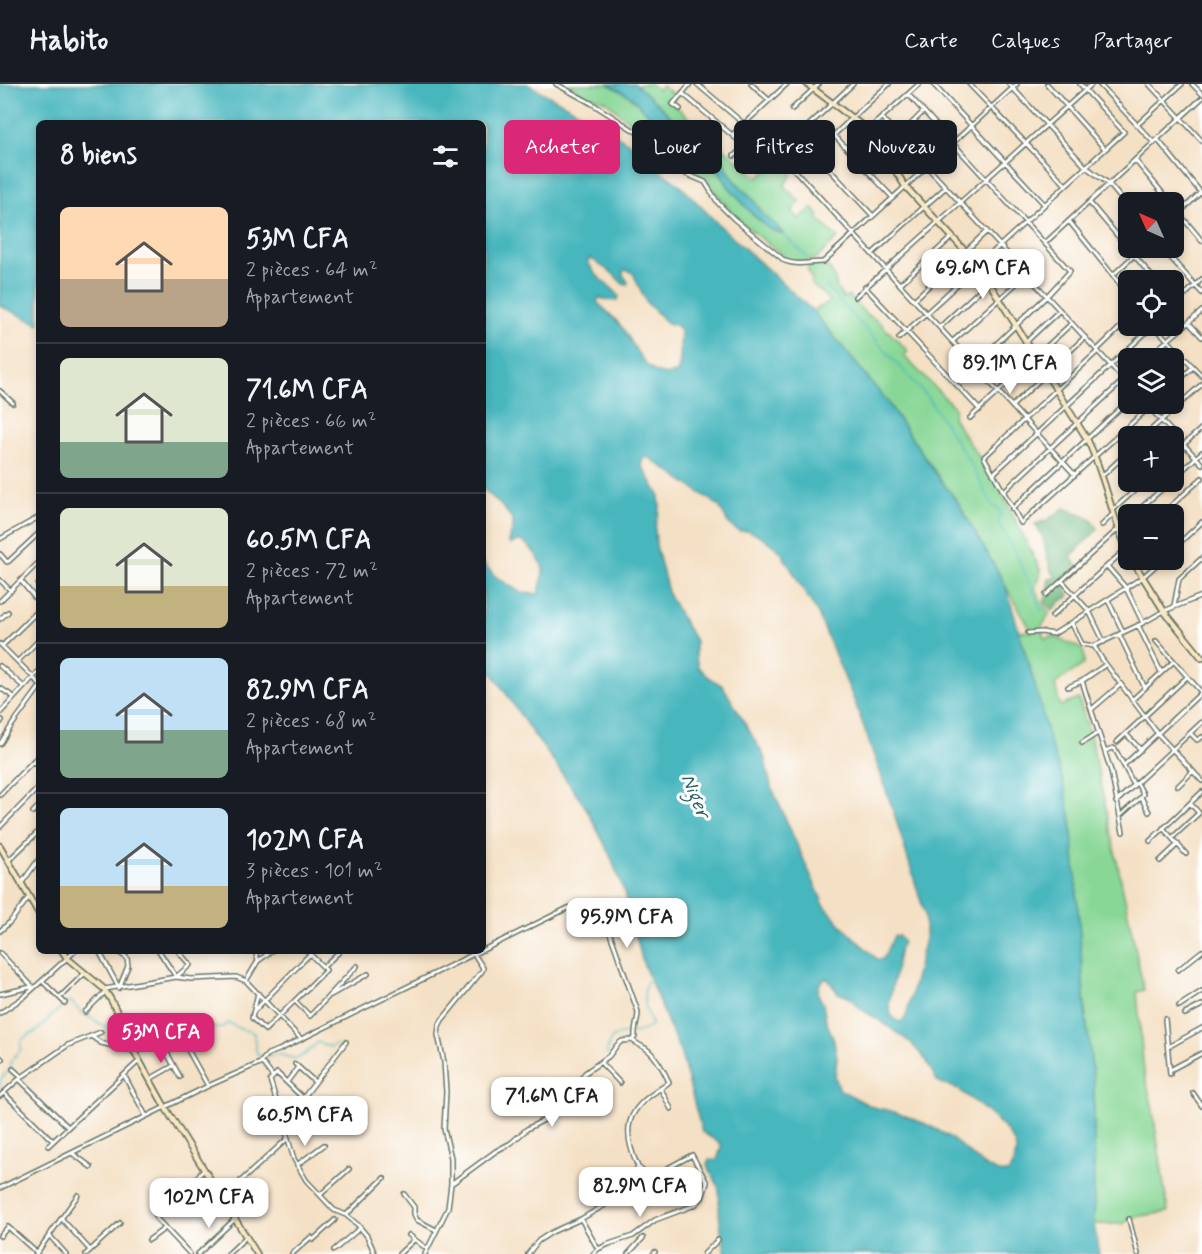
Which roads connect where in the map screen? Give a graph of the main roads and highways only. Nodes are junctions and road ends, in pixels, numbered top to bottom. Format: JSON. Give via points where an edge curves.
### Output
{"nodes":[{"id":1,"x":807,"y":84,"type":"edge"},
{"id":2,"x":1118,"y":525,"type":"edge"},
{"id":3,"x":1138,"y":570,"type":"edge"},
{"id":4,"x":1202,"y":658,"type":"edge"},
{"id":5,"x":0,"y":846,"type":"edge"},
{"id":6,"x":36,"y":909,"type":"edge"},
{"id":7,"x":64,"y":954,"type":"edge"},
{"id":8,"x":257,"y":1254,"type":"edge"}],
"edges":[{"from":1,"to":2,"type":"main road","via":[[868,130],[905,186],[989,281],[1087,439]]},
{"from":3,"to":4,"type":"main road","via":[[1164,611]]},
{"from":5,"to":6,"type":"main road"},
{"from":7,"to":8,"type":"main road","via":[[105,990],[165,1107]]}]}
